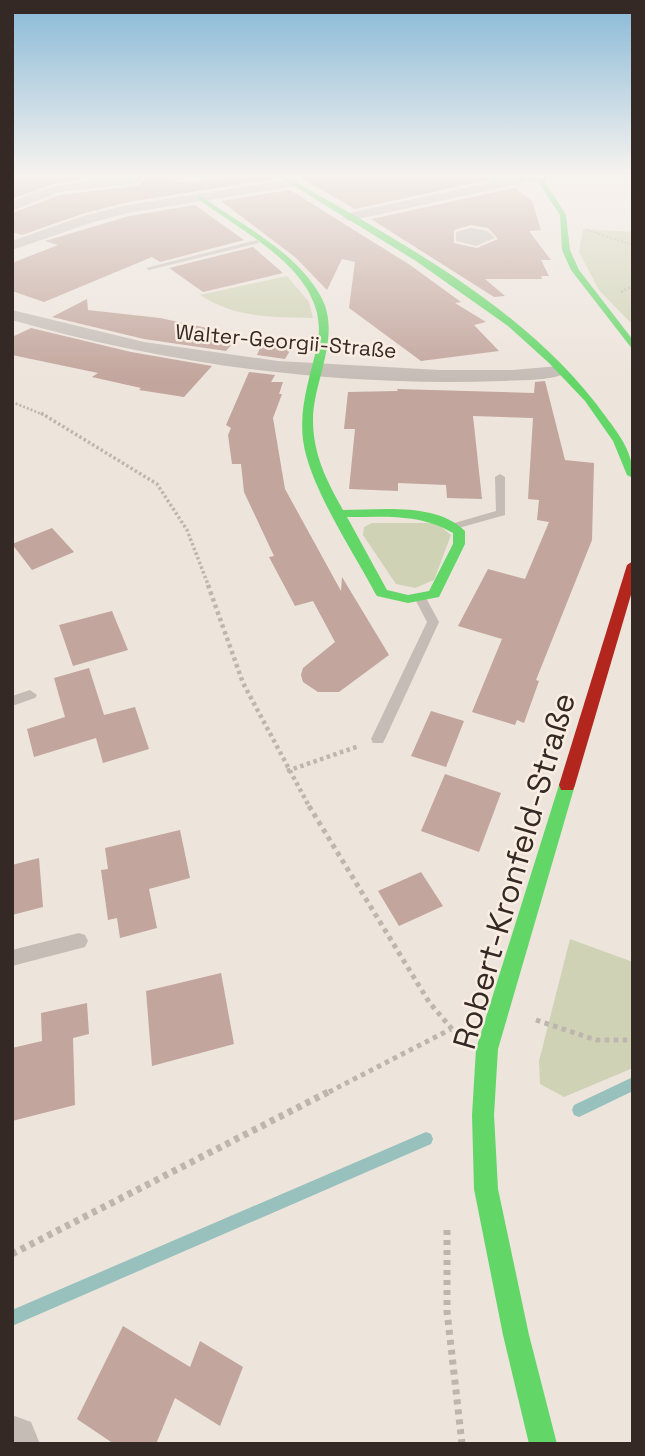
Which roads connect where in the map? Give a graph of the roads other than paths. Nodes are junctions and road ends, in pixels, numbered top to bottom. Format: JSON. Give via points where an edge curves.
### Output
{"nodes":[{"id":1,"x":249,"y":244,"type":"edge"},
{"id":2,"x":260,"y":244,"type":"edge"},
{"id":3,"x":391,"y":244,"type":"edge"},
{"id":4,"x":565,"y":244,"type":"edge"},
{"id":5,"x":149,"y":268,"type":"dead end"},
{"id":6,"x":12,"y":315,"type":"edge"},
{"id":7,"x":633,"y":347,"type":"edge"},
{"id":8,"x":314,"y":370,"type":"junction"},
{"id":9,"x":559,"y":371,"type":"junction"},
{"id":10,"x":633,"y":475,"type":"edge"},
{"id":11,"x":500,"y":477,"type":"dead end"},
{"id":12,"x":339,"y":514,"type":"junction"},
{"id":13,"x":455,"y":526,"type":"junction"},
{"id":14,"x":633,"y":565,"type":"edge"},
{"id":15,"x":421,"y":599,"type":"junction"},
{"id":16,"x":30,"y":695,"type":"dead end"},
{"id":17,"x":12,"y":701,"type":"edge"},
{"id":18,"x":378,"y":739,"type":"road end"},
{"id":19,"x":79,"y":941,"type":"dead end"},
{"id":20,"x":12,"y":958,"type":"edge"},
{"id":21,"x":543,"y":1444,"type":"edge"}],
"edges":[{"from":1,"to":5,"type":"lane"},
{"from":2,"to":8,"type":"street","via":[[301,275],[326,317],[327,334]]},
{"from":3,"to":9,"type":"street","via":[[476,298]]},
{"from":4,"to":7,"type":"street","via":[[575,270]]},
{"from":6,"to":8,"type":"street","name":"Walter-Georgii-Straße","via":[[131,346]]},
{"from":8,"to":9,"type":"street","name":"Walter-Georgii-Straße","via":[[436,377]]},
{"from":8,"to":12,"type":"street","via":[[306,425],[311,458]]},
{"from":9,"to":10,"type":"street","via":[[617,438]]},
{"from":11,"to":13,"type":"lane","via":[[501,513]]},
{"from":12,"to":13,"type":"street","via":[[426,517]]},
{"from":12,"to":15,"type":"street","via":[[382,593]]},
{"from":13,"to":15,"type":"street","via":[[459,544],[435,594]]},
{"from":14,"to":21,"type":"street","name":"Robert-Kronfeld-Straße","via":[[487,1049],[483,1115],[486,1189]]},
{"from":15,"to":18,"type":"lane","via":[[433,622]]},
{"from":16,"to":17,"type":"lane"},
{"from":19,"to":20,"type":"lane"}]}
